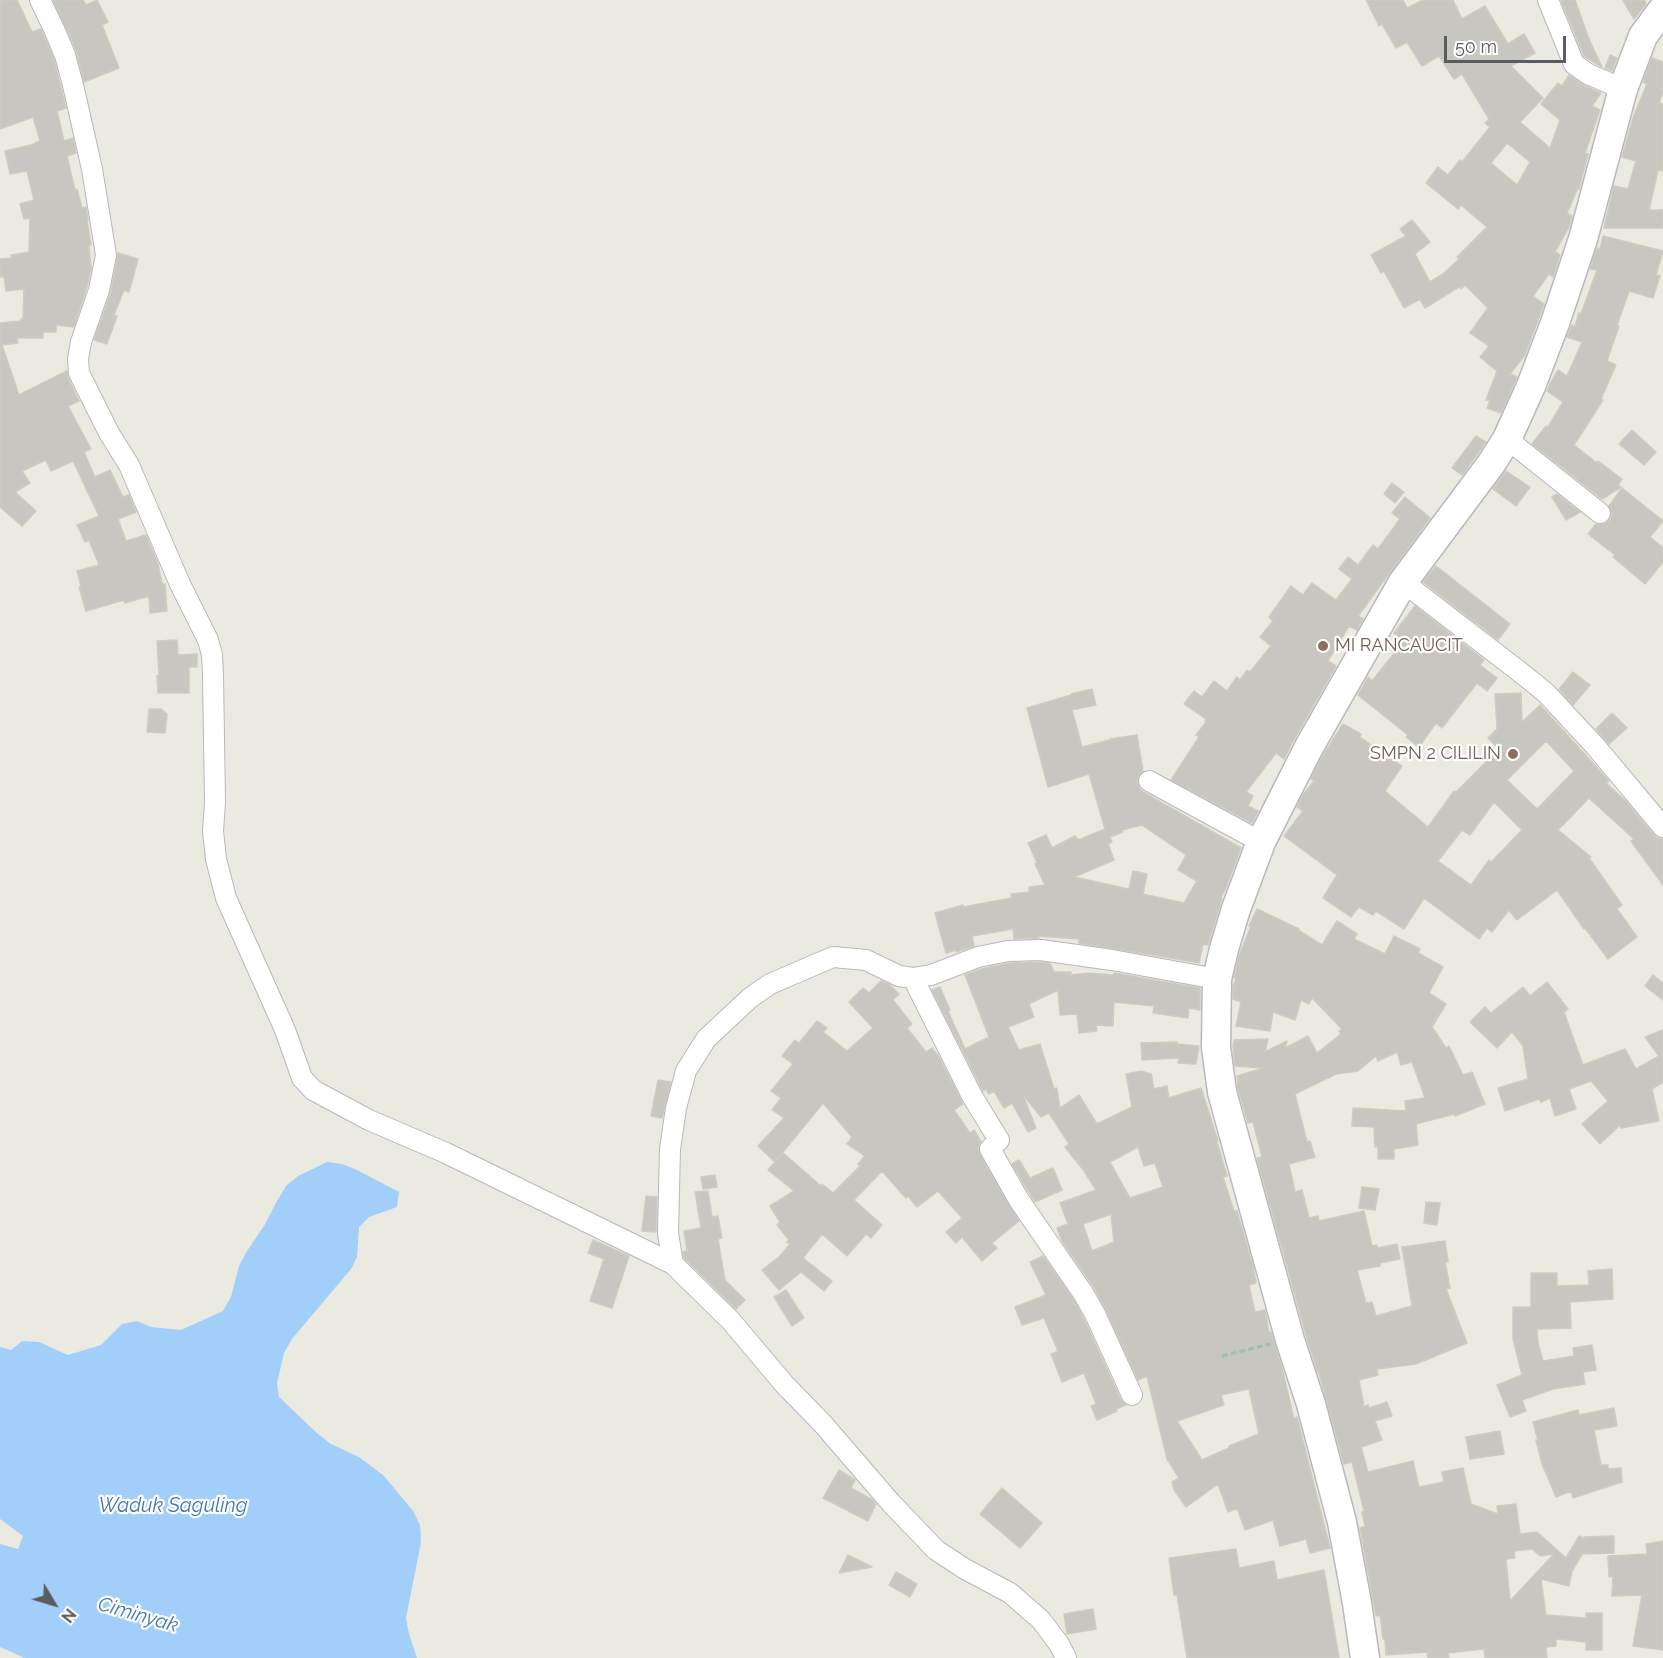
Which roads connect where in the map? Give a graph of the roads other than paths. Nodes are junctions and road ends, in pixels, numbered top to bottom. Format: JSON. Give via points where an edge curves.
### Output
{"nodes":[{"id":1,"x":40,"y":0,"type":"edge"},
{"id":2,"x":1548,"y":0,"type":"edge"},
{"id":3,"x":1663,"y":9,"type":"edge"},
{"id":4,"x":1623,"y":89,"type":"junction"},
{"id":5,"x":1507,"y":439,"type":"junction"},
{"id":6,"x":1600,"y":513,"type":"dead end"},
{"id":7,"x":1403,"y":582,"type":"junction"},
{"id":8,"x":1149,"y":781,"type":"dead end"},
{"id":9,"x":1663,"y":827,"type":"edge"},
{"id":10,"x":1261,"y":842,"type":"junction"},
{"id":11,"x":913,"y":978,"type":"junction"},
{"id":12,"x":1217,"y":979,"type":"junction"},
{"id":13,"x":673,"y":1264,"type":"junction"},
{"id":14,"x":1132,"y":1395,"type":"dead end"},
{"id":15,"x":1066,"y":1658,"type":"edge"},
{"id":16,"x":1365,"y":1658,"type":"edge"}],
"edges":[{"from":1,"to":13,"type":"street","via":[[65,56],[73,85],[106,255],[81,342],[80,373],[108,433],[129,465],[208,639],[213,675],[216,859],[226,898],[285,1030],[302,1078],[313,1090],[369,1120],[446,1153]]},
{"from":2,"to":4,"type":"street","via":[[1574,64]]},
{"from":3,"to":4,"type":"main road","via":[[1643,36]]},
{"from":4,"to":5,"type":"main road","via":[[1583,239],[1555,323]]},
{"from":5,"to":6,"type":"street"},
{"from":5,"to":7,"type":"main road"},
{"from":7,"to":9,"type":"street","via":[[1546,693]]},
{"from":7,"to":10,"type":"main road"},
{"from":8,"to":10,"type":"street"},
{"from":10,"to":12,"type":"main road","via":[[1236,909]]},
{"from":11,"to":12,"type":"street","via":[[978,957],[1041,950]]},
{"from":11,"to":13,"type":"street","via":[[899,976],[866,960],[833,957],[770,984],[706,1039],[687,1071],[676,1108],[670,1149],[668,1233]]},
{"from":11,"to":14,"type":"street","via":[[972,1096],[999,1140],[990,1149],[1019,1200],[1083,1293]]},
{"from":12,"to":16,"type":"main road","via":[[1216,1047],[1222,1092],[1342,1522]]},
{"from":13,"to":15,"type":"street","via":[[731,1321],[936,1550],[1010,1593],[1041,1620]]}]}
